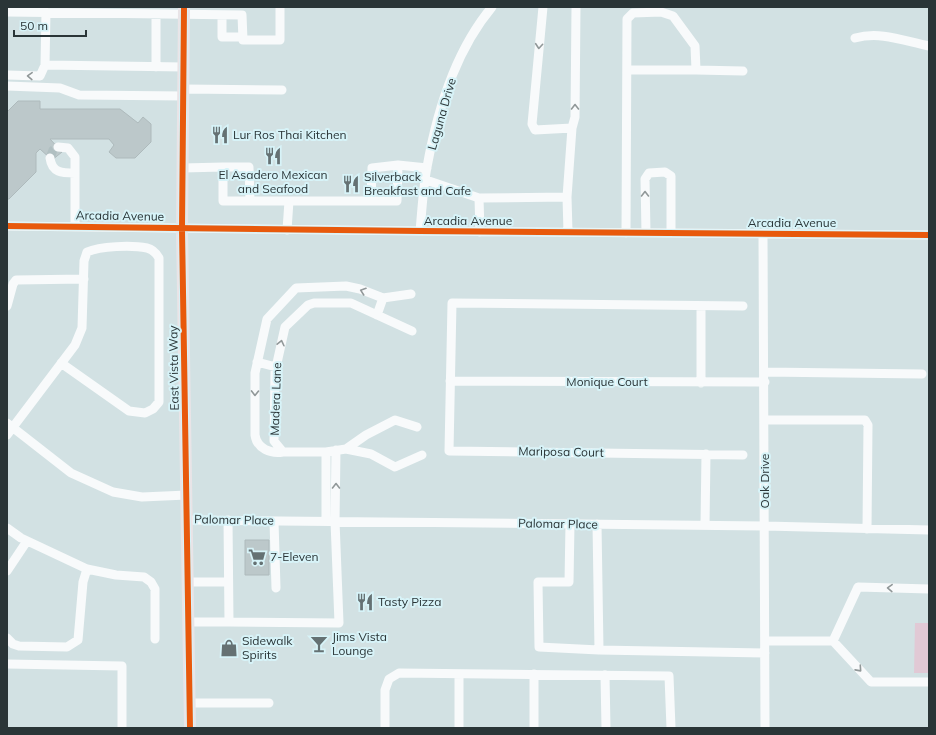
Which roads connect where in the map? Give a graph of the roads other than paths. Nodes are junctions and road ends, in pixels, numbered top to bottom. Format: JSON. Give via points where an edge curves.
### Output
{"nodes":[{"id":1,"x":280,"y":7,"type":"edge"},
{"id":2,"x":492,"y":7,"type":"edge"},
{"id":3,"x":543,"y":7,"type":"edge"},
{"id":4,"x":576,"y":7,"type":"edge"},
{"id":5,"x":184,"y":11,"type":"edge"},
{"id":6,"x":7,"y":12,"type":"edge"},
{"id":7,"x":46,"y":12,"type":"junction"},
{"id":8,"x":156,"y":14,"type":"junction"},
{"id":9,"x":222,"y":15,"type":"junction"},
{"id":10,"x":243,"y":37,"type":"junction"},
{"id":11,"x":855,"y":38,"type":"dead end"},
{"id":12,"x":929,"y":46,"type":"edge"},
{"id":13,"x":45,"y":65,"type":"junction"},
{"id":14,"x":156,"y":67,"type":"junction"},
{"id":15,"x":184,"y":68,"type":"junction"},
{"id":16,"x":626,"y":70,"type":"junction"},
{"id":17,"x":696,"y":70,"type":"junction"},
{"id":18,"x":743,"y":71,"type":"dead end"},
{"id":19,"x":7,"y":75,"type":"edge"},
{"id":20,"x":7,"y":86,"type":"edge"},
{"id":21,"x":282,"y":90,"type":"dead end"},
{"id":22,"x":184,"y":93,"type":"junction"},
{"id":23,"x":572,"y":128,"type":"junction"},
{"id":24,"x":58,"y":147,"type":"dead end"},
{"id":25,"x":50,"y":158,"type":"dead end"},
{"id":26,"x":398,"y":165,"type":"junction"},
{"id":27,"x":223,"y":167,"type":"junction"},
{"id":28,"x":183,"y":168,"type":"junction"},
{"id":29,"x":427,"y":168,"type":"junction"},
{"id":30,"x":75,"y":173,"type":"junction"},
{"id":31,"x":426,"y":180,"type":"junction"},
{"id":32,"x":568,"y":196,"type":"junction"},
{"id":33,"x":479,"y":198,"type":"junction"},
{"id":34,"x":250,"y":201,"type":"junction"},
{"id":35,"x":289,"y":201,"type":"junction"},
{"id":36,"x":371,"y":201,"type":"junction"},
{"id":37,"x":7,"y":226,"type":"edge"},
{"id":38,"x":75,"y":227,"type":"junction"},
{"id":39,"x":182,"y":228,"type":"junction"},
{"id":40,"x":287,"y":230,"type":"junction"},
{"id":41,"x":420,"y":231,"type":"junction"},
{"id":42,"x":480,"y":232,"type":"junction"},
{"id":43,"x":568,"y":232,"type":"junction"},
{"id":44,"x":626,"y":233,"type":"junction"},
{"id":45,"x":646,"y":233,"type":"junction"},
{"id":46,"x":671,"y":233,"type":"junction"},
{"id":47,"x":764,"y":234,"type":"junction"},
{"id":48,"x":929,"y":235,"type":"edge"},
{"id":49,"x":84,"y":279,"type":"junction"},
{"id":50,"x":411,"y":294,"type":"dead end"},
{"id":51,"x":383,"y":298,"type":"junction"},
{"id":52,"x":7,"y":306,"type":"edge"},
{"id":53,"x":702,"y":306,"type":"junction"},
{"id":54,"x":743,"y":306,"type":"dead end"},
{"id":55,"x":377,"y":315,"type":"junction"},
{"id":56,"x":412,"y":331,"type":"dead end"},
{"id":57,"x":257,"y":362,"type":"junction"},
{"id":58,"x":61,"y":363,"type":"junction"},
{"id":59,"x":276,"y":367,"type":"junction"},
{"id":60,"x":764,"y":372,"type":"junction"},
{"id":61,"x":922,"y":374,"type":"dead end"},
{"id":62,"x":450,"y":381,"type":"junction"},
{"id":63,"x":764,"y":382,"type":"junction"},
{"id":64,"x":701,"y":383,"type":"junction"},
{"id":65,"x":764,"y":420,"type":"junction"},
{"id":66,"x":10,"y":425,"type":"edge"},
{"id":67,"x":417,"y":427,"type":"dead end"},
{"id":68,"x":7,"y":435,"type":"edge"},
{"id":69,"x":346,"y":449,"type":"junction"},
{"id":70,"x":336,"y":450,"type":"junction"},
{"id":71,"x":283,"y":452,"type":"junction"},
{"id":72,"x":326,"y":452,"type":"junction"},
{"id":73,"x":706,"y":454,"type":"junction"},
{"id":74,"x":743,"y":454,"type":"dead end"},
{"id":75,"x":422,"y":455,"type":"dead end"},
{"id":76,"x":187,"y":495,"type":"junction"},
{"id":77,"x":187,"y":520,"type":"junction"},
{"id":78,"x":228,"y":520,"type":"junction"},
{"id":79,"x":274,"y":521,"type":"junction"},
{"id":80,"x":326,"y":521,"type":"junction"},
{"id":81,"x":336,"y":521,"type":"junction"},
{"id":82,"x":570,"y":524,"type":"junction"},
{"id":83,"x":597,"y":524,"type":"junction"},
{"id":84,"x":705,"y":525,"type":"junction"},
{"id":85,"x":764,"y":526,"type":"junction"},
{"id":86,"x":7,"y":528,"type":"edge"},
{"id":87,"x":866,"y":529,"type":"junction"},
{"id":88,"x":929,"y":530,"type":"edge"},
{"id":89,"x":27,"y":541,"type":"junction"},
{"id":90,"x":87,"y":569,"type":"junction"},
{"id":91,"x":7,"y":572,"type":"edge"},
{"id":92,"x":188,"y":582,"type":"junction"},
{"id":93,"x":228,"y":582,"type":"junction"},
{"id":94,"x":276,"y":588,"type":"dead end"},
{"id":95,"x":929,"y":589,"type":"edge"},
{"id":96,"x":189,"y":622,"type":"junction"},
{"id":97,"x":229,"y":622,"type":"junction"},
{"id":98,"x":7,"y":638,"type":"edge"},
{"id":99,"x":155,"y":639,"type":"dead end"},
{"id":100,"x":764,"y":641,"type":"junction"},
{"id":101,"x":833,"y":641,"type":"junction"},
{"id":102,"x":598,"y":650,"type":"junction"},
{"id":103,"x":764,"y":653,"type":"junction"},
{"id":104,"x":7,"y":664,"type":"edge"},
{"id":105,"x":459,"y":674,"type":"junction"},
{"id":106,"x":534,"y":674,"type":"junction"},
{"id":107,"x":605,"y":675,"type":"junction"},
{"id":108,"x":929,"y":682,"type":"edge"},
{"id":109,"x":269,"y":703,"type":"dead end"},
{"id":110,"x":190,"y":704,"type":"junction"},
{"id":111,"x":122,"y":728,"type":"edge"},
{"id":112,"x":190,"y":728,"type":"edge"},
{"id":113,"x":385,"y":728,"type":"edge"},
{"id":114,"x":459,"y":728,"type":"edge"},
{"id":115,"x":534,"y":728,"type":"edge"},
{"id":116,"x":606,"y":728,"type":"edge"},
{"id":117,"x":671,"y":728,"type":"edge"},
{"id":118,"x":765,"y":728,"type":"edge"}],
"edges":[{"from":1,"to":10,"type":"street","via":[[280,40],[243,40]]},
{"from":2,"to":29,"type":"street","name":"Laguna Drive","via":[[463,49],[434,133]]},
{"from":3,"to":23,"type":"street","one_way":true,"via":[[532,124],[535,130]]},
{"from":23,"to":4,"type":"street","one_way":true,"via":[[575,117]]},
{"from":5,"to":8,"type":"street"},
{"from":5,"to":9,"type":"street"},
{"from":5,"to":15,"type":"main road","name":"East Vista Way"},
{"from":6,"to":7,"type":"street"},
{"from":7,"to":8,"type":"street"},
{"from":7,"to":13,"type":"street"},
{"from":8,"to":14,"type":"street"},
{"from":9,"to":10,"type":"street","via":[[242,15]]},
{"from":9,"to":10,"type":"street","via":[[222,37]]},
{"from":11,"to":12,"type":"street","via":[[879,35]]},
{"from":13,"to":14,"type":"street"},
{"from":13,"to":19,"type":"street","one_way":true,"via":[[40,76]]},
{"from":14,"to":15,"type":"street"},
{"from":15,"to":22,"type":"main road","name":"East Vista Way"},
{"from":16,"to":17,"type":"street"},
{"from":16,"to":17,"type":"street","via":[[627,19],[633,12],[662,12],[673,16],[696,46]]},
{"from":16,"to":44,"type":"street"},
{"from":17,"to":18,"type":"street"},
{"from":20,"to":22,"type":"street","via":[[60,88],[79,95]]},
{"from":21,"to":22,"type":"street"},
{"from":22,"to":28,"type":"main road","name":"East Vista Way"},
{"from":23,"to":32,"type":"street"},
{"from":24,"to":30,"type":"street","via":[[68,148],[73,152]]},
{"from":25,"to":30,"type":"street","via":[[56,171]]},
{"from":26,"to":29,"type":"street"},
{"from":26,"to":36,"type":"street","via":[[372,168]]},
{"from":26,"to":36,"type":"street","via":[[396,201]]},
{"from":27,"to":28,"type":"street"},
{"from":27,"to":34,"type":"street","via":[[249,167]]},
{"from":27,"to":34,"type":"street","via":[[223,201]]},
{"from":28,"to":39,"type":"main road","name":"East Vista Way"},
{"from":29,"to":31,"type":"street","name":"Laguna Drive"},
{"from":30,"to":38,"type":"street"},
{"from":31,"to":33,"type":"street"},
{"from":31,"to":41,"type":"street","name":"Laguna Drive"},
{"from":32,"to":33,"type":"street"},
{"from":32,"to":43,"type":"street"},
{"from":33,"to":42,"type":"street"},
{"from":34,"to":35,"type":"street"},
{"from":35,"to":36,"type":"street"},
{"from":35,"to":40,"type":"street"},
{"from":37,"to":38,"type":"street","name":"Arcadia Avenue"},
{"from":38,"to":39,"type":"street","name":"Arcadia Avenue"},
{"from":39,"to":40,"type":"street","name":"Arcadia Avenue"},
{"from":39,"to":76,"type":"main road","name":"East Vista Way"},
{"from":40,"to":41,"type":"street","name":"Arcadia Avenue"},
{"from":41,"to":42,"type":"street","name":"Arcadia Avenue"},
{"from":42,"to":43,"type":"street","name":"Arcadia Avenue"},
{"from":43,"to":44,"type":"street","name":"Arcadia Avenue"},
{"from":44,"to":45,"type":"street","name":"Arcadia Avenue"},
{"from":45,"to":46,"type":"street","name":"Arcadia Avenue"},
{"from":45,"to":46,"type":"street","one_way":true,"via":[[645,180],[649,173],[666,172],[671,176]]},
{"from":46,"to":47,"type":"street","name":"Arcadia Avenue"},
{"from":47,"to":48,"type":"street","name":"Arcadia Avenue"},
{"from":47,"to":60,"type":"street","name":"Oak Drive"},
{"from":49,"to":52,"type":"street","via":[[16,280]]},
{"from":49,"to":58,"type":"street","via":[[82,328],[75,345]]},
{"from":49,"to":58,"type":"street","via":[[84,261],[87,252],[91,250],[106,247],[148,248],[159,258],[159,402],[145,413],[129,411]]},
{"from":50,"to":51,"type":"street"},
{"from":51,"to":55,"type":"street"},
{"from":51,"to":57,"type":"street","name":"Madera Lane","one_way":true,"via":[[346,286],[296,288],[269,315]]},
{"from":53,"to":54,"type":"street"},
{"from":53,"to":62,"type":"street","via":[[452,303]]},
{"from":53,"to":64,"type":"street"},
{"from":55,"to":56,"type":"street","name":"Madera Lane"},
{"from":59,"to":55,"type":"street","name":"Madera Lane","one_way":true,"via":[[285,327],[310,304],[351,303]]},
{"from":57,"to":59,"type":"street"},
{"from":57,"to":71,"type":"street","name":"Madera Lane","one_way":true,"via":[[255,439],[264,450]]},
{"from":58,"to":66,"type":"street"},
{"from":59,"to":71,"type":"street","name":"Madera Lane","via":[[274,441]]},
{"from":60,"to":61,"type":"street"},
{"from":60,"to":63,"type":"street","name":"Oak Drive"},
{"from":62,"to":64,"type":"street","name":"Monique Court"},
{"from":62,"to":73,"type":"street","name":"Mariposa Court","via":[[449,451]]},
{"from":63,"to":64,"type":"street","name":"Monique Court"},
{"from":63,"to":65,"type":"street","name":"Oak Drive"},
{"from":65,"to":85,"type":"street","name":"Oak Drive"},
{"from":65,"to":87,"type":"street","via":[[865,420],[868,425]]},
{"from":66,"to":68,"type":"street"},
{"from":66,"to":76,"type":"street","via":[[71,473],[113,492],[142,497]]},
{"from":67,"to":69,"type":"street","via":[[395,420]]},
{"from":69,"to":70,"type":"street"},
{"from":69,"to":75,"type":"street","via":[[371,454],[395,467]]},
{"from":70,"to":72,"type":"street","name":"Madera Lane"},
{"from":81,"to":70,"type":"street","one_way":true},
{"from":71,"to":72,"type":"street","name":"Madera Lane"},
{"from":72,"to":80,"type":"street"},
{"from":73,"to":74,"type":"street","name":"Mariposa Court"},
{"from":73,"to":84,"type":"street"},
{"from":76,"to":77,"type":"main road","name":"East Vista Way"},
{"from":77,"to":78,"type":"street","name":"Palomar Place"},
{"from":77,"to":92,"type":"main road","name":"East Vista Way"},
{"from":78,"to":79,"type":"street","name":"Palomar Place"},
{"from":78,"to":93,"type":"street"},
{"from":79,"to":80,"type":"street","name":"Palomar Place"},
{"from":79,"to":94,"type":"street"},
{"from":80,"to":81,"type":"street","name":"Palomar Place"},
{"from":81,"to":82,"type":"street","name":"Palomar Place"},
{"from":81,"to":97,"type":"street","via":[[339,623]]},
{"from":82,"to":83,"type":"street","name":"Palomar Place"},
{"from":82,"to":102,"type":"street","via":[[569,582],[538,582],[539,647]]},
{"from":83,"to":84,"type":"street","name":"Palomar Place"},
{"from":83,"to":102,"type":"street"},
{"from":84,"to":85,"type":"street","name":"Palomar Place"},
{"from":85,"to":87,"type":"street","name":"Palomar Place"},
{"from":85,"to":100,"type":"street","name":"Oak Drive"},
{"from":86,"to":89,"type":"street"},
{"from":87,"to":88,"type":"street","name":"Palomar Place"},
{"from":89,"to":90,"type":"street"},
{"from":89,"to":91,"type":"street"},
{"from":90,"to":98,"type":"street","via":[[83,582],[78,640],[67,647],[19,646]]},
{"from":90,"to":99,"type":"street","via":[[144,577],[151,582],[155,589]]},
{"from":92,"to":93,"type":"street"},
{"from":92,"to":96,"type":"main road","name":"East Vista Way"},
{"from":93,"to":97,"type":"street"},
{"from":95,"to":101,"type":"street","one_way":true,"via":[[858,587]]},
{"from":96,"to":97,"type":"street"},
{"from":96,"to":110,"type":"main road","name":"East Vista Way"},
{"from":100,"to":101,"type":"street"},
{"from":100,"to":103,"type":"street","name":"Oak Drive"},
{"from":101,"to":108,"type":"street","one_way":true,"via":[[871,682]]},
{"from":102,"to":103,"type":"street"},
{"from":103,"to":118,"type":"street","name":"Oak Drive"},
{"from":104,"to":111,"type":"street","via":[[122,666]]},
{"from":105,"to":106,"type":"street"},
{"from":105,"to":113,"type":"street","via":[[399,673],[389,679],[385,690]]},
{"from":105,"to":114,"type":"street"},
{"from":106,"to":107,"type":"street"},
{"from":106,"to":115,"type":"street"},
{"from":107,"to":116,"type":"street"},
{"from":107,"to":117,"type":"street","via":[[670,676]]},
{"from":109,"to":110,"type":"street"},
{"from":110,"to":112,"type":"main road","name":"East Vista Way"}]}
